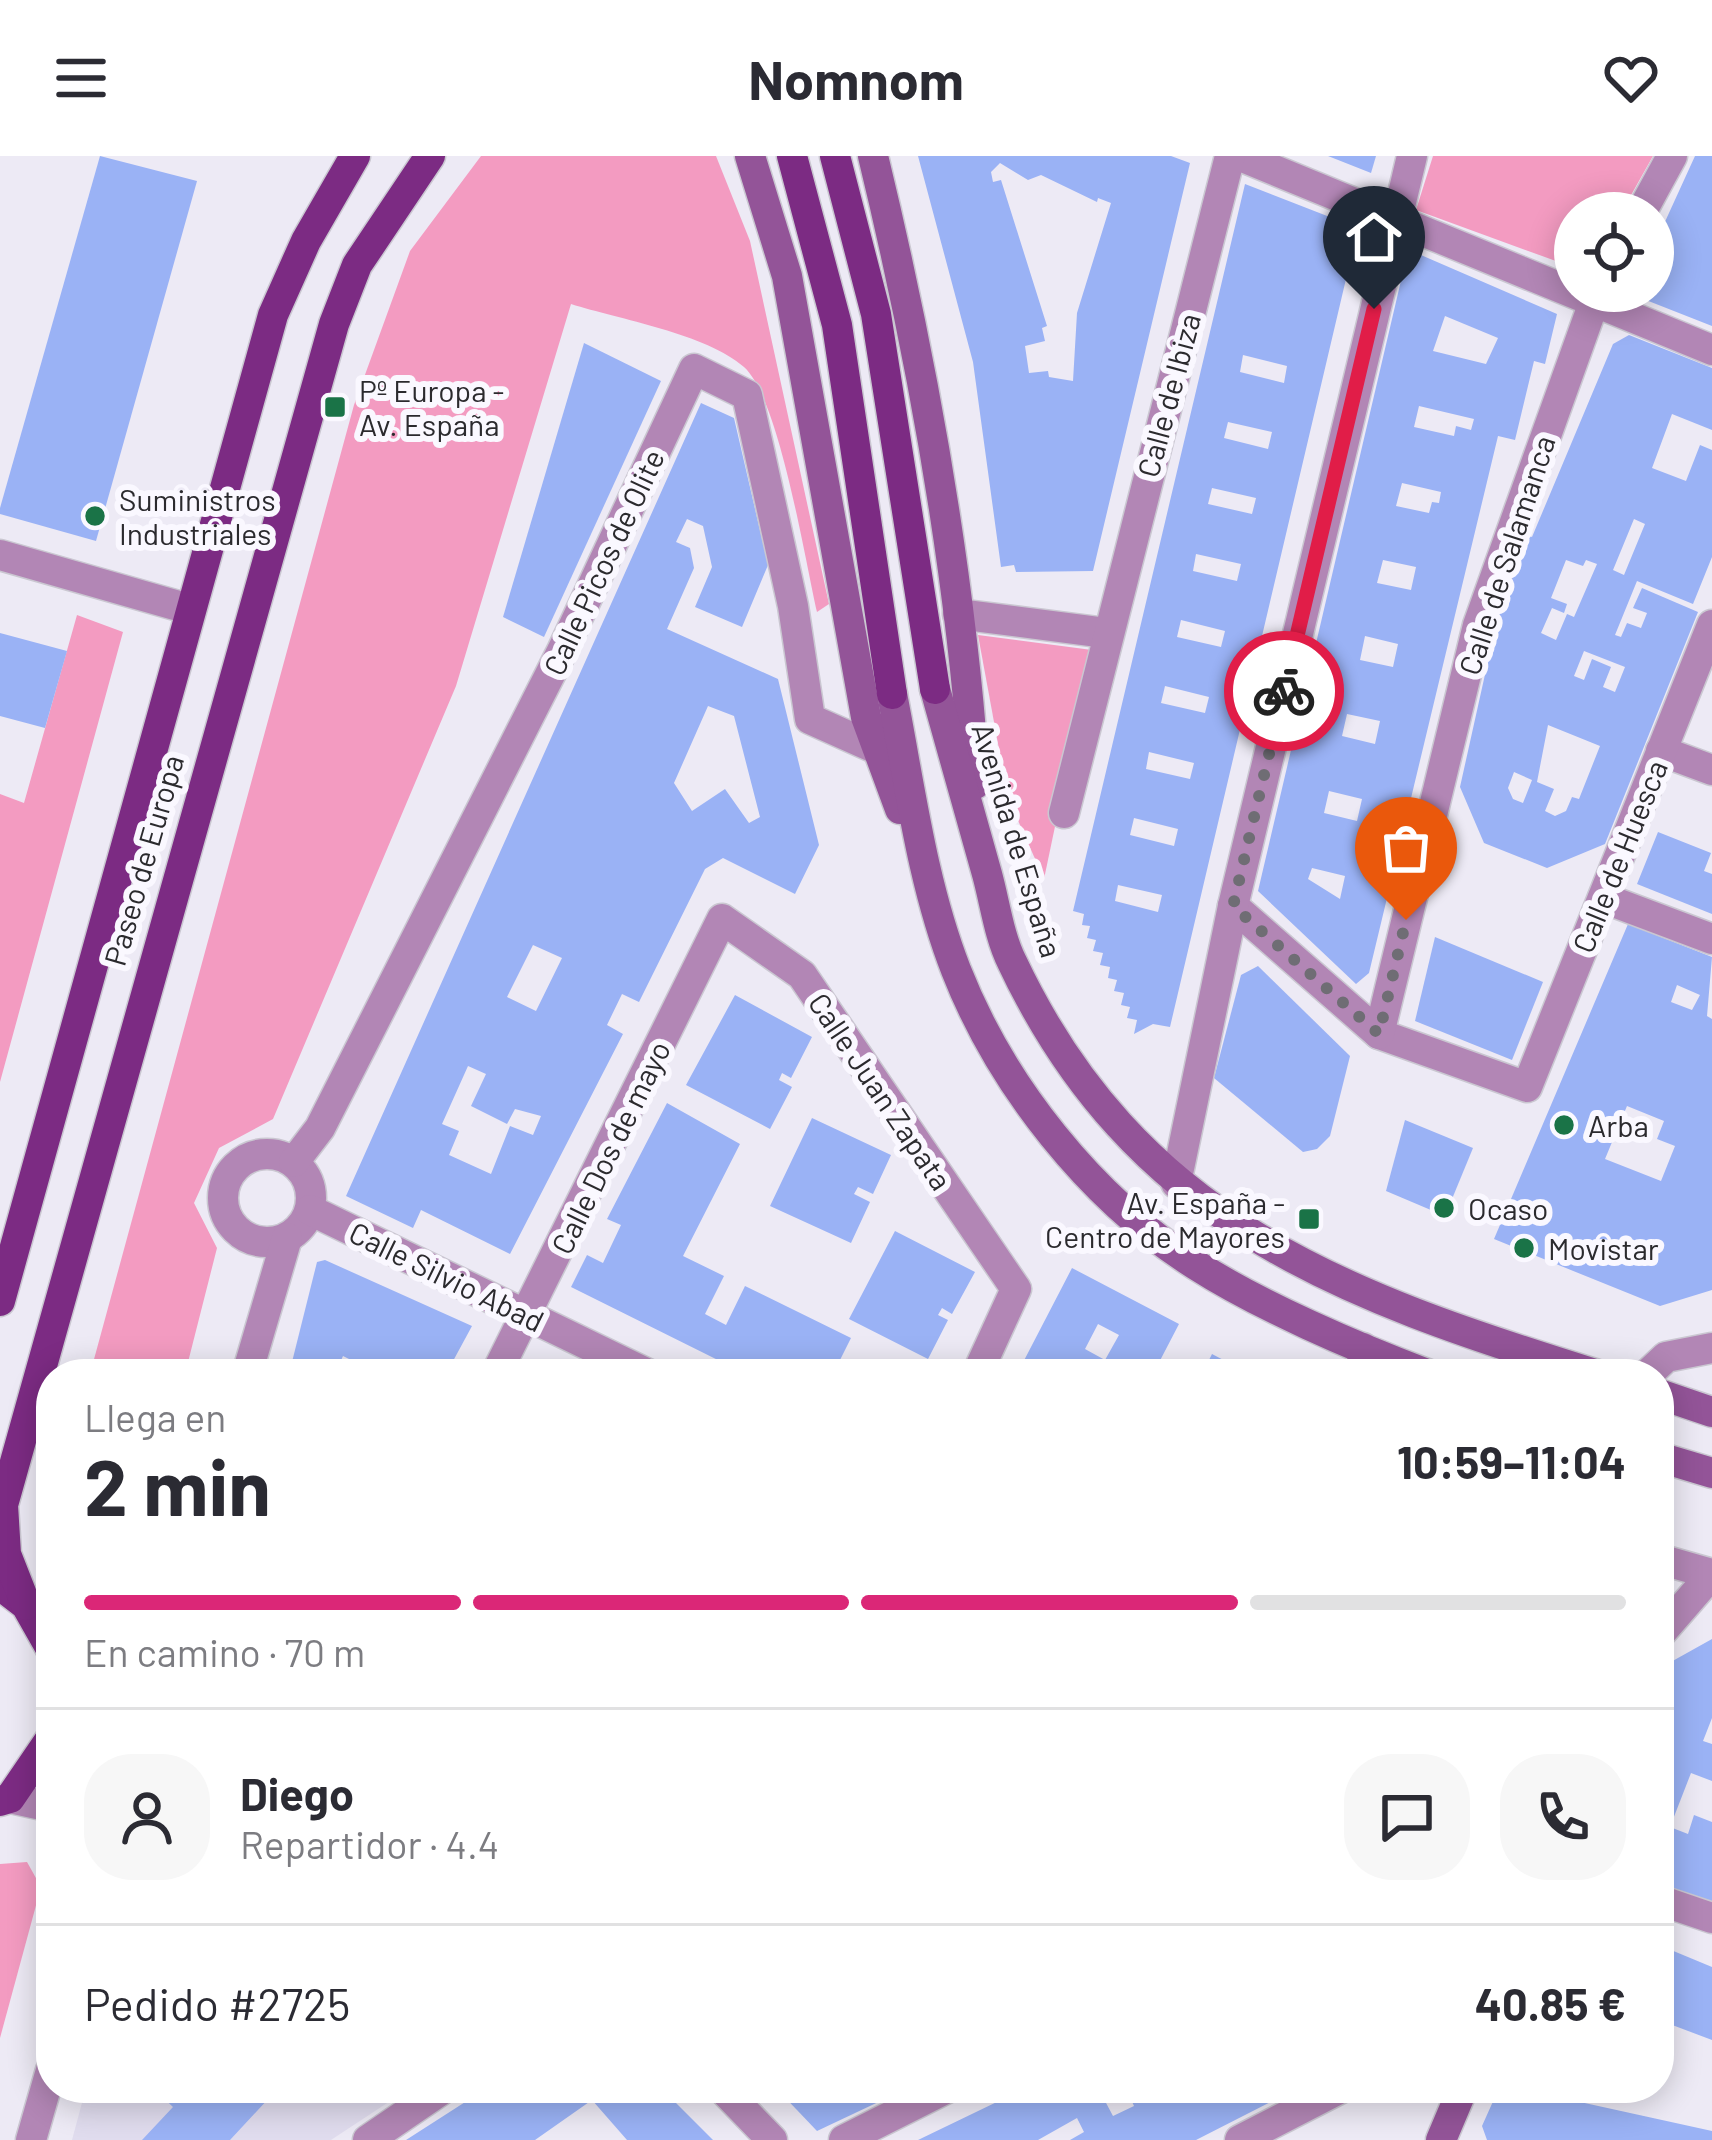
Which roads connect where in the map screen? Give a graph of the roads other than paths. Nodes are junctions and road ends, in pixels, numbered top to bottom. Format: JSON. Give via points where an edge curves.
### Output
{"nodes":[{"id":1,"x":356,"y":156,"type":"edge"},
{"id":2,"x":430,"y":156,"type":"edge"},
{"id":3,"x":750,"y":156,"type":"edge"},
{"id":4,"x":792,"y":156,"type":"edge"},
{"id":5,"x":835,"y":156,"type":"edge"},
{"id":6,"x":873,"y":156,"type":"edge"},
{"id":7,"x":1230,"y":156,"type":"edge"},
{"id":8,"x":1240,"y":156,"type":"edge"},
{"id":9,"x":1412,"y":156,"type":"edge"},
{"id":10,"x":1672,"y":156,"type":"edge"},
{"id":11,"x":1652,"y":192,"type":"edge"},
{"id":12,"x":1395,"y":217,"type":"junction"},
{"id":13,"x":1554,"y":280,"type":"edge"},
{"id":14,"x":1589,"y":312,"type":"edge"},
{"id":15,"x":1630,"y":312,"type":"edge"},
{"id":16,"x":1712,"y":350,"type":"edge"},
{"id":17,"x":0,"y":555,"type":"edge"},
{"id":18,"x":189,"y":609,"type":"junction"},
{"id":19,"x":958,"y":614,"type":"junction"},
{"id":20,"x":1712,"y":625,"type":"edge"},
{"id":21,"x":1106,"y":633,"type":"junction"},
{"id":22,"x":877,"y":749,"type":"junction"},
{"id":23,"x":1661,"y":751,"type":"junction"},
{"id":24,"x":1712,"y":770,"type":"edge"},
{"id":25,"x":1064,"y":813,"type":"dead end"},
{"id":26,"x":980,"y":850,"type":"junction"},
{"id":27,"x":930,"y":888,"type":"junction"},
{"id":28,"x":1603,"y":898,"type":"junction"},
{"id":29,"x":1233,"y":906,"type":"junction"},
{"id":30,"x":722,"y":919,"type":"joint"},
{"id":31,"x":1712,"y":939,"type":"edge"},
{"id":32,"x":1379,"y":1034,"type":"junction"},
{"id":33,"x":294,"y":1162,"type":"junction"},
{"id":34,"x":1176,"y":1184,"type":"junction"},
{"id":35,"x":310,"y":1210,"type":"junction"},
{"id":36,"x":286,"y":1238,"type":"junction"},
{"id":37,"x":0,"y":1301,"type":"edge"},
{"id":38,"x":528,"y":1315,"type":"junction"},
{"id":39,"x":1712,"y":1348,"type":"edge"},
{"id":40,"x":43,"y":1359,"type":"edge"},
{"id":41,"x":251,"y":1359,"type":"edge"},
{"id":42,"x":504,"y":1359,"type":"edge"},
{"id":43,"x":617,"y":1359,"type":"edge"},
{"id":44,"x":984,"y":1359,"type":"edge"},
{"id":45,"x":1369,"y":1359,"type":"edge"},
{"id":46,"x":1547,"y":1359,"type":"edge"},
{"id":47,"x":1664,"y":1359,"type":"edge"},
{"id":48,"x":36,"y":1384,"type":"edge"},
{"id":49,"x":1674,"y":1399,"type":"edge"},
{"id":50,"x":1712,"y":1412,"type":"edge"},
{"id":51,"x":1674,"y":1462,"type":"edge"},
{"id":52,"x":1712,"y":1473,"type":"edge"},
{"id":53,"x":1674,"y":1563,"type":"edge"},
{"id":54,"x":1712,"y":1574,"type":"edge"},
{"id":55,"x":0,"y":1585,"type":"edge"},
{"id":56,"x":26,"y":1605,"type":"junction"},
{"id":57,"x":1674,"y":1618,"type":"edge"},
{"id":58,"x":36,"y":1623,"type":"edge"},
{"id":59,"x":36,"y":1758,"type":"edge"},
{"id":60,"x":5,"y":1800,"type":"edge"},
{"id":61,"x":36,"y":1805,"type":"edge"},
{"id":62,"x":1674,"y":1905,"type":"edge"},
{"id":63,"x":1712,"y":1918,"type":"edge"},
{"id":64,"x":42,"y":2103,"type":"edge"},
{"id":65,"x":422,"y":2103,"type":"edge"},
{"id":66,"x":736,"y":2103,"type":"edge"},
{"id":67,"x":917,"y":2103,"type":"edge"},
{"id":68,"x":1311,"y":2103,"type":"edge"},
{"id":69,"x":1456,"y":2103,"type":"edge"},
{"id":70,"x":31,"y":2140,"type":"edge"},
{"id":71,"x":368,"y":2140,"type":"edge"},
{"id":72,"x":772,"y":2140,"type":"edge"},
{"id":73,"x":844,"y":2140,"type":"edge"},
{"id":74,"x":1240,"y":2140,"type":"edge"},
{"id":75,"x":1441,"y":2140,"type":"edge"}],
"edges":[{"from":1,"to":18,"type":"main road","name":"Paseo de Europa","via":[[273,315]]},
{"from":2,"to":40,"type":"main road","name":"Paseo de Europa","via":[[357,265],[334,324]]},
{"from":3,"to":22,"type":"main road","via":[[787,276],[844,618]]},
{"from":4,"to":27,"type":"main road","via":[[837,325]]},
{"from":5,"to":26,"type":"main road","name":"Avenida de España","via":[[877,314],[935,689]]},
{"from":6,"to":19,"type":"main road","via":[[918,342]]},
{"from":7,"to":21,"type":"street","name":"Calle de Ibiza"},
{"from":8,"to":12,"type":"street"},
{"from":9,"to":12,"type":"street"},
{"from":10,"to":11,"type":"street"},
{"from":12,"to":13,"type":"street"},
{"from":12,"to":29,"type":"street"},
{"from":14,"to":32,"type":"street","name":"Calle de Salamanca","via":[[1478,625]]},
{"from":15,"to":16,"type":"street"},
{"from":17,"to":18,"type":"street"},
{"from":18,"to":37,"type":"main road","name":"Paseo de Europa"},
{"from":19,"to":21,"type":"street"},
{"from":19,"to":26,"type":"main road"},
{"from":20,"to":23,"type":"street","name":"Calle de Huesca"},
{"from":21,"to":25,"type":"street","name":"Calle de Ibiza"},
{"from":22,"to":27,"type":"main road"},
{"from":22,"to":33,"type":"street","name":"Calle Picos de Olite","via":[[811,718],[747,395],[694,369],[562,651],[320,1128]]},
{"from":23,"to":24,"type":"street"},
{"from":23,"to":28,"type":"street","name":"Calle de Huesca"},
{"from":26,"to":34,"type":"main road","name":"Avenida de España","via":[[1010,959],[1046,1023],[1110,1114]]},
{"from":27,"to":45,"type":"main road","via":[[956,971],[996,1049],[1069,1152],[1196,1265]]},
{"from":28,"to":31,"type":"street"},
{"from":28,"to":32,"type":"street","name":"Calle de Huesca","via":[[1527,1087]]},
{"from":29,"to":32,"type":"street"},
{"from":29,"to":34,"type":"street"},
{"from":30,"to":38,"type":"street","name":"Calle Dos de mayo"},
{"from":30,"to":44,"type":"street","name":"Calle Juan Zapata","via":[[802,975],[1016,1289]]},
{"from":33,"to":35,"type":"street","via":[[308,1180]]},
{"from":33,"to":36,"type":"street","via":[[265,1154],[243,1161],[223,1201],[246,1237]]},
{"from":34,"to":46,"type":"main road","name":"Avenida de España","via":[[1319,1274],[1423,1320]]},
{"from":35,"to":36,"type":"street"},
{"from":35,"to":38,"type":"street","name":"Calle Silvio Abad"},
{"from":36,"to":41,"type":"street"},
{"from":38,"to":42,"type":"street","name":"Calle Dos de mayo"},
{"from":38,"to":43,"type":"street","name":"Calle Silvio Abad"},
{"from":39,"to":47,"type":"street"},
{"from":48,"to":56,"type":"main road","name":"Paseo de Europa","via":[[3,1505],[6,1554]]},
{"from":49,"to":50,"type":"main road"},
{"from":51,"to":52,"type":"main road"},
{"from":53,"to":54,"type":"street"},
{"from":54,"to":57,"type":"street"},
{"from":55,"to":56,"type":"main road"},
{"from":56,"to":58,"type":"main road"},
{"from":59,"to":60,"type":"main road"},
{"from":60,"to":61,"type":"street"},
{"from":62,"to":63,"type":"street"},
{"from":64,"to":70,"type":"street"},
{"from":65,"to":71,"type":"street"},
{"from":66,"to":72,"type":"street"},
{"from":67,"to":73,"type":"street"},
{"from":68,"to":74,"type":"street"},
{"from":69,"to":75,"type":"main road"}]}
